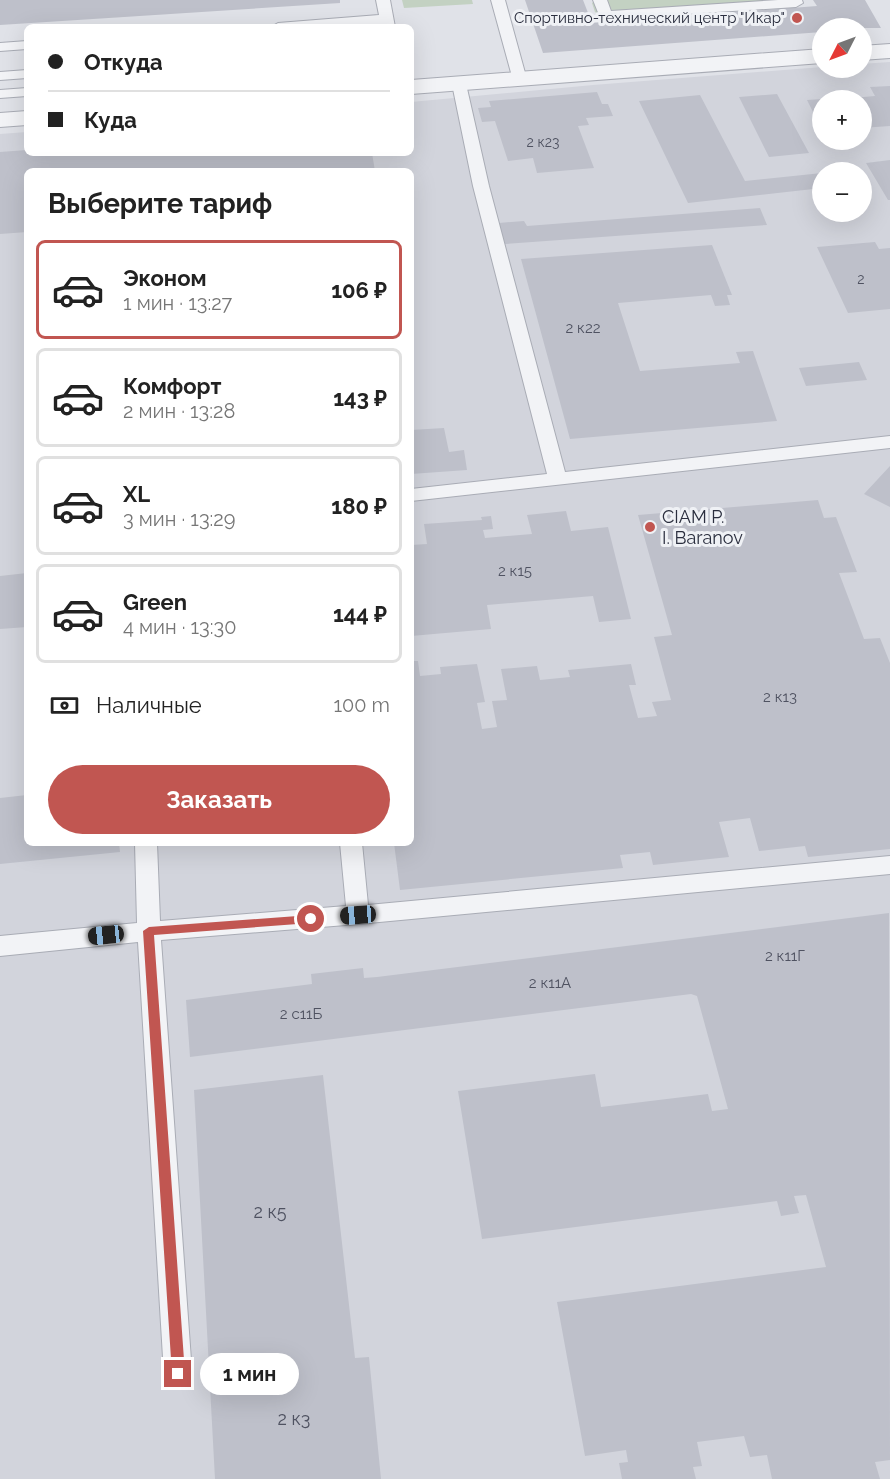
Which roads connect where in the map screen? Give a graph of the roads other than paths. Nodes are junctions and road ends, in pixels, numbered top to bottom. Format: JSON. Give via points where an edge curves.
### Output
{"nodes":[{"id":1,"x":383,"y":0,"type":"edge"},
{"id":2,"x":498,"y":0,"type":"edge"},
{"id":3,"x":600,"y":0,"type":"edge"},
{"id":4,"x":795,"y":0,"type":"edge"},
{"id":5,"x":701,"y":4,"type":"edge"},
{"id":6,"x":387,"y":23,"type":"edge"},
{"id":7,"x":360,"y":24,"type":"edge"},
{"id":8,"x":24,"y":45,"type":"edge"},
{"id":9,"x":0,"y":47,"type":"edge"},
{"id":10,"x":890,"y":51,"type":"edge"},
{"id":11,"x":872,"y":52,"type":"edge"},
{"id":12,"x":812,"y":57,"type":"edge"},
{"id":13,"x":24,"y":74,"type":"edge"},
{"id":14,"x":0,"y":76,"type":"edge"},
{"id":15,"x":520,"y":80,"type":"junction"},
{"id":16,"x":459,"y":84,"type":"junction"},
{"id":17,"x":414,"y":87,"type":"edge"},
{"id":18,"x":24,"y":92,"type":"edge"},
{"id":19,"x":0,"y":94,"type":"edge"},
{"id":20,"x":24,"y":118,"type":"edge"},
{"id":21,"x":0,"y":120,"type":"edge"},
{"id":22,"x":890,"y":441,"type":"edge"},
{"id":23,"x":556,"y":478,"type":"junction"},
{"id":24,"x":414,"y":495,"type":"edge"},
{"id":25,"x":146,"y":846,"type":"edge"},
{"id":26,"x":351,"y":846,"type":"edge"},
{"id":27,"x":890,"y":865,"type":"edge"},
{"id":28,"x":358,"y":915,"type":"junction"},
{"id":29,"x":149,"y":931,"type":"junction"},
{"id":30,"x":0,"y":946,"type":"edge"},
{"id":31,"x":178,"y":1374,"type":"dead end"}],
"edges":[{"from":1,"to":6,"type":"lane"},
{"from":2,"to":15,"type":"lane"},
{"from":3,"to":5,"type":"lane","via":[[606,15]]},
{"from":4,"to":5,"type":"lane","via":[[796,3]]},
{"from":6,"to":7,"type":"lane"},
{"from":8,"to":9,"type":"lane"},
{"from":10,"to":11,"type":"street"},
{"from":12,"to":15,"type":"street"},
{"from":13,"to":14,"type":"lane"},
{"from":15,"to":16,"type":"street"},
{"from":16,"to":17,"type":"street"},
{"from":16,"to":23,"type":"lane","via":[[481,186]]},
{"from":18,"to":19,"type":"lane"},
{"from":20,"to":21,"type":"street"},
{"from":22,"to":23,"type":"lane"},
{"from":23,"to":24,"type":"lane"},
{"from":25,"to":29,"type":"lane"},
{"from":26,"to":28,"type":"lane"},
{"from":27,"to":28,"type":"lane"},
{"from":28,"to":29,"type":"lane"},
{"from":29,"to":30,"type":"lane"},
{"from":29,"to":31,"type":"lane"}]}
